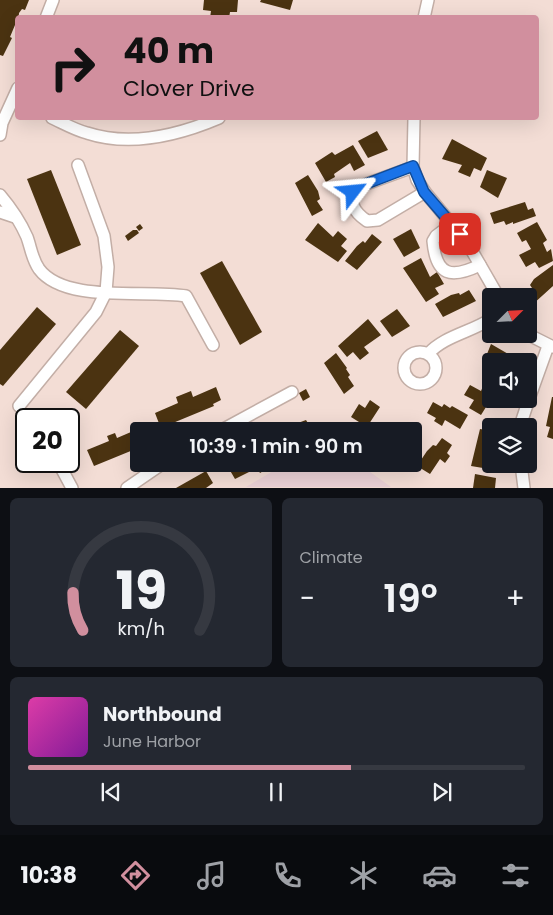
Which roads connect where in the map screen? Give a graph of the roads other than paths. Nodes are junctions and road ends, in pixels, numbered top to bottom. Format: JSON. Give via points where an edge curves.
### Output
{"nodes":[{"id":1,"x":53,"y":0,"type":"edge"},
{"id":2,"x":428,"y":0,"type":"edge"},
{"id":3,"x":47,"y":15,"type":"edge"},
{"id":4,"x":425,"y":15,"type":"edge"},
{"id":5,"x":15,"y":101,"type":"edge"},
{"id":6,"x":57,"y":120,"type":"edge"},
{"id":7,"x":214,"y":120,"type":"edge"},
{"id":8,"x":414,"y":120,"type":"edge"},
{"id":9,"x":1,"y":123,"type":"edge"},
{"id":10,"x":0,"y":135,"type":"edge"},
{"id":11,"x":78,"y":165,"type":"dead end"},
{"id":12,"x":413,"y":166,"type":"junction"},
{"id":13,"x":424,"y":192,"type":"junction"},
{"id":14,"x":0,"y":195,"type":"edge"},
{"id":15,"x":0,"y":212,"type":"edge"},
{"id":16,"x":15,"y":218,"type":"junction"},
{"id":17,"x":452,"y":224,"type":"junction"},
{"id":18,"x":480,"y":265,"type":"junction"},
{"id":19,"x":493,"y":288,"type":"edge"},
{"id":20,"x":106,"y":292,"type":"junction"},
{"id":21,"x":482,"y":324,"type":"edge"},
{"id":22,"x":538,"y":340,"type":"edge"},
{"id":23,"x":213,"y":345,"type":"dead end"},
{"id":24,"x":550,"y":346,"type":"edge"},
{"id":25,"x":428,"y":354,"type":"dead end"},
{"id":26,"x":537,"y":379,"type":"edge"},
{"id":27,"x":292,"y":392,"type":"dead end"},
{"id":28,"x":19,"y":406,"type":"dead end"},
{"id":29,"x":237,"y":422,"type":"edge"},
{"id":30,"x":150,"y":472,"type":"edge"},
{"id":31,"x":64,"y":473,"type":"edge"},
{"id":32,"x":522,"y":473,"type":"edge"},
{"id":33,"x":72,"y":488,"type":"edge"},
{"id":34,"x":126,"y":488,"type":"edge"},
{"id":35,"x":524,"y":488,"type":"edge"}],
"edges":[{"from":1,"to":3,"type":"street"},
{"from":2,"to":4,"type":"street"},
{"from":5,"to":9,"type":"street"},
{"from":6,"to":7,"type":"street","via":[[86,133],[114,139],[172,135]]},
{"from":8,"to":12,"type":"street"},
{"from":9,"to":10,"type":"street"},
{"from":11,"to":20,"type":"street","via":[[104,236],[108,267]]},
{"from":12,"to":13,"type":"street"},
{"from":12,"to":13,"type":"street","via":[[358,187],[351,201],[355,213],[367,221],[378,220]]},
{"from":13,"to":17,"type":"street"},
{"from":14,"to":16,"type":"street","via":[[12,208]]},
{"from":15,"to":16,"type":"street"},
{"from":16,"to":20,"type":"street","via":[[26,235],[38,268],[50,280],[70,287]]},
{"from":17,"to":18,"type":"street"},
{"from":17,"to":18,"type":"street","via":[[433,241],[438,265],[453,274]]},
{"from":18,"to":19,"type":"street"},
{"from":20,"to":23,"type":"street","via":[[186,296]]},
{"from":20,"to":28,"type":"street","via":[[96,312]]},
{"from":21,"to":25,"type":"street","via":[[446,340]]},
{"from":22,"to":24,"type":"street"},
{"from":24,"to":26,"type":"street"},
{"from":27,"to":29,"type":"street"},
{"from":30,"to":34,"type":"street"},
{"from":31,"to":33,"type":"street"},
{"from":32,"to":35,"type":"street"}]}
